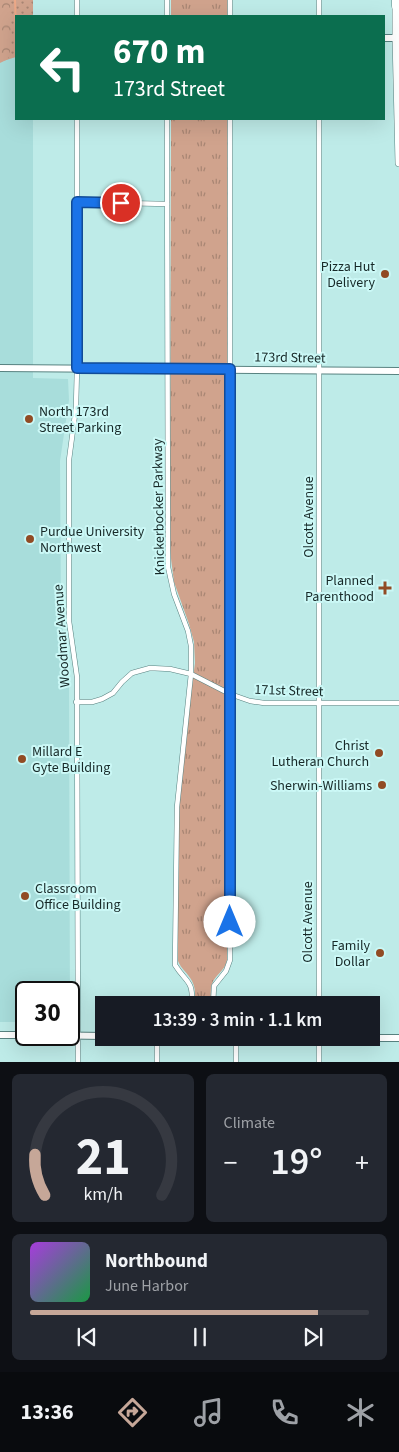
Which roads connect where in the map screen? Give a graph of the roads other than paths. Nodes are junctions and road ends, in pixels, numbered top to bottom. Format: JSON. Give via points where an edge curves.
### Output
{"nodes":[{"id":1,"x":77,"y":0,"type":"edge"},
{"id":2,"x":167,"y":0,"type":"edge"},
{"id":3,"x":230,"y":0,"type":"edge"},
{"id":4,"x":319,"y":0,"type":"edge"},
{"id":5,"x":396,"y":2,"type":"edge"},
{"id":6,"x":77,"y":15,"type":"edge"},
{"id":7,"x":167,"y":15,"type":"edge"},
{"id":8,"x":230,"y":15,"type":"edge"},
{"id":9,"x":319,"y":15,"type":"edge"},
{"id":10,"x":397,"y":38,"type":"edge"},
{"id":11,"x":77,"y":120,"type":"edge"},
{"id":12,"x":167,"y":120,"type":"edge"},
{"id":13,"x":230,"y":120,"type":"edge"},
{"id":14,"x":319,"y":120,"type":"edge"},
{"id":15,"x":399,"y":151,"type":"edge"},
{"id":16,"x":399,"y":163,"type":"edge"},
{"id":17,"x":77,"y":202,"type":"junction"},
{"id":18,"x":167,"y":204,"type":"junction"},
{"id":19,"x":0,"y":368,"type":"edge"},
{"id":20,"x":77,"y":368,"type":"junction"},
{"id":21,"x":167,"y":369,"type":"junction"},
{"id":22,"x":230,"y":369,"type":"junction"},
{"id":23,"x":319,"y":370,"type":"junction"},
{"id":24,"x":399,"y":371,"type":"edge"},
{"id":25,"x":191,"y":674,"type":"junction"},
{"id":26,"x":230,"y":694,"type":"junction"},
{"id":27,"x":76,"y":702,"type":"junction"},
{"id":28,"x":319,"y":703,"type":"junction"},
{"id":29,"x":399,"y":703,"type":"edge"},
{"id":30,"x":78,"y":981,"type":"edge"},
{"id":31,"x":193,"y":996,"type":"edge"},
{"id":32,"x":213,"y":996,"type":"edge"},
{"id":33,"x":319,"y":996,"type":"edge"},
{"id":34,"x":0,"y":1035,"type":"edge"},
{"id":35,"x":15,"y":1035,"type":"edge"},
{"id":36,"x":80,"y":1035,"type":"edge"},
{"id":37,"x":95,"y":1036,"type":"edge"},
{"id":38,"x":380,"y":1038,"type":"edge"},
{"id":39,"x":399,"y":1038,"type":"edge"},
{"id":40,"x":78,"y":1046,"type":"edge"},
{"id":41,"x":157,"y":1046,"type":"edge"},
{"id":42,"x":236,"y":1046,"type":"edge"},
{"id":43,"x":319,"y":1046,"type":"edge"},
{"id":44,"x":78,"y":1062,"type":"edge"},
{"id":45,"x":157,"y":1062,"type":"edge"},
{"id":46,"x":236,"y":1062,"type":"edge"},
{"id":47,"x":319,"y":1062,"type":"edge"}],
"edges":[{"from":1,"to":6,"type":"street"},
{"from":2,"to":7,"type":"street"},
{"from":3,"to":8,"type":"street"},
{"from":4,"to":9,"type":"street"},
{"from":5,"to":10,"type":"main road"},
{"from":10,"to":15,"type":"main road"},
{"from":11,"to":17,"type":"street","name":"Woodmar Avenue"},
{"from":12,"to":18,"type":"street","name":"Knickerbocker Parkway"},
{"from":13,"to":22,"type":"street"},
{"from":14,"to":23,"type":"street","name":"Olcott Avenue"},
{"from":15,"to":16,"type":"main road"},
{"from":17,"to":18,"type":"street"},
{"from":17,"to":20,"type":"street","name":"Woodmar Avenue"},
{"from":18,"to":21,"type":"street","name":"Knickerbocker Parkway"},
{"from":19,"to":20,"type":"street","name":"173rd Street"},
{"from":20,"to":21,"type":"street","name":"173rd Street"},
{"from":20,"to":27,"type":"street","name":"Woodmar Avenue","via":[[69,460],[69,621],[76,666]]},
{"from":21,"to":22,"type":"street","name":"173rd Street"},
{"from":21,"to":25,"type":"street","name":"Knickerbocker Parkway","via":[[168,567],[192,646]]},
{"from":22,"to":23,"type":"street","name":"173rd Street"},
{"from":22,"to":26,"type":"street"},
{"from":23,"to":24,"type":"street","name":"173rd Street"},
{"from":23,"to":28,"type":"street","name":"Olcott Avenue"},
{"from":25,"to":26,"type":"street","name":"171st Street"},
{"from":25,"to":27,"type":"street","name":"171st Street","via":[[150,668],[132,673],[113,693],[102,699]]},
{"from":25,"to":31,"type":"street","name":"Knickerbocker Parkway","via":[[177,807],[175,965],[190,982]]},
{"from":26,"to":28,"type":"street","name":"171st Street","via":[[264,703]]},
{"from":26,"to":32,"type":"street","via":[[230,960],[214,986]]},
{"from":27,"to":30,"type":"street","name":"Woodmar Avenue"},
{"from":28,"to":29,"type":"street","name":"171st Street"},
{"from":28,"to":33,"type":"street","name":"Olcott Avenue"},
{"from":34,"to":35,"type":"street"},
{"from":36,"to":37,"type":"street"},
{"from":38,"to":39,"type":"street"},
{"from":40,"to":44,"type":"street","name":"Woodmar Avenue"},
{"from":41,"to":45,"type":"street"},
{"from":42,"to":46,"type":"street"},
{"from":43,"to":47,"type":"street"}]}
